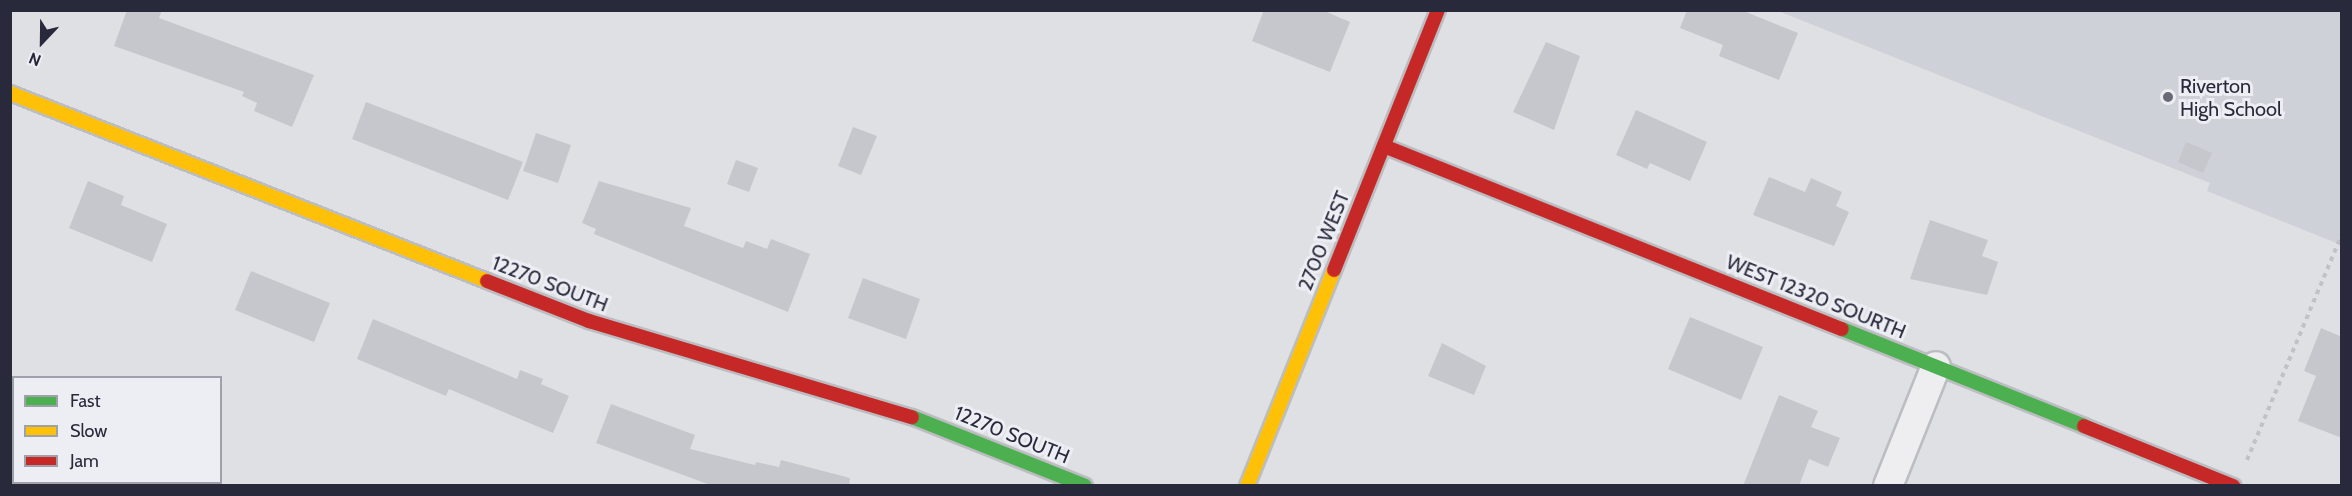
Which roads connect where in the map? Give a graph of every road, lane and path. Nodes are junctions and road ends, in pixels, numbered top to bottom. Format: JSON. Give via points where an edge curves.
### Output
{"nodes":[{"id":1,"x":1438,"y":10,"type":"edge"},
{"id":2,"x":10,"y":93,"type":"edge"},
{"id":3,"x":1384,"y":146,"type":"junction"},
{"id":4,"x":2342,"y":234,"type":"edge"},
{"id":5,"x":1936,"y":366,"type":"junction"},
{"id":6,"x":2247,"y":460,"type":"dead end"},
{"id":7,"x":1085,"y":486,"type":"edge"},
{"id":8,"x":1247,"y":486,"type":"edge"},
{"id":9,"x":1887,"y":486,"type":"edge"},
{"id":10,"x":2233,"y":486,"type":"edge"}],
"edges":[{"from":1,"to":3,"type":"street","name":"2700 WEST"},
{"from":2,"to":7,"type":"street","name":"12270 SOUTH","via":[[589,321],[917,418]]},
{"from":3,"to":5,"type":"street","name":"WEST 12320 SOURTH"},
{"from":3,"to":8,"type":"street","name":"2700 WEST"},
{"from":4,"to":6,"type":"path"},
{"from":5,"to":9,"type":"street"},
{"from":5,"to":10,"type":"street","name":"WEST 12320 SOURTH"}]}
